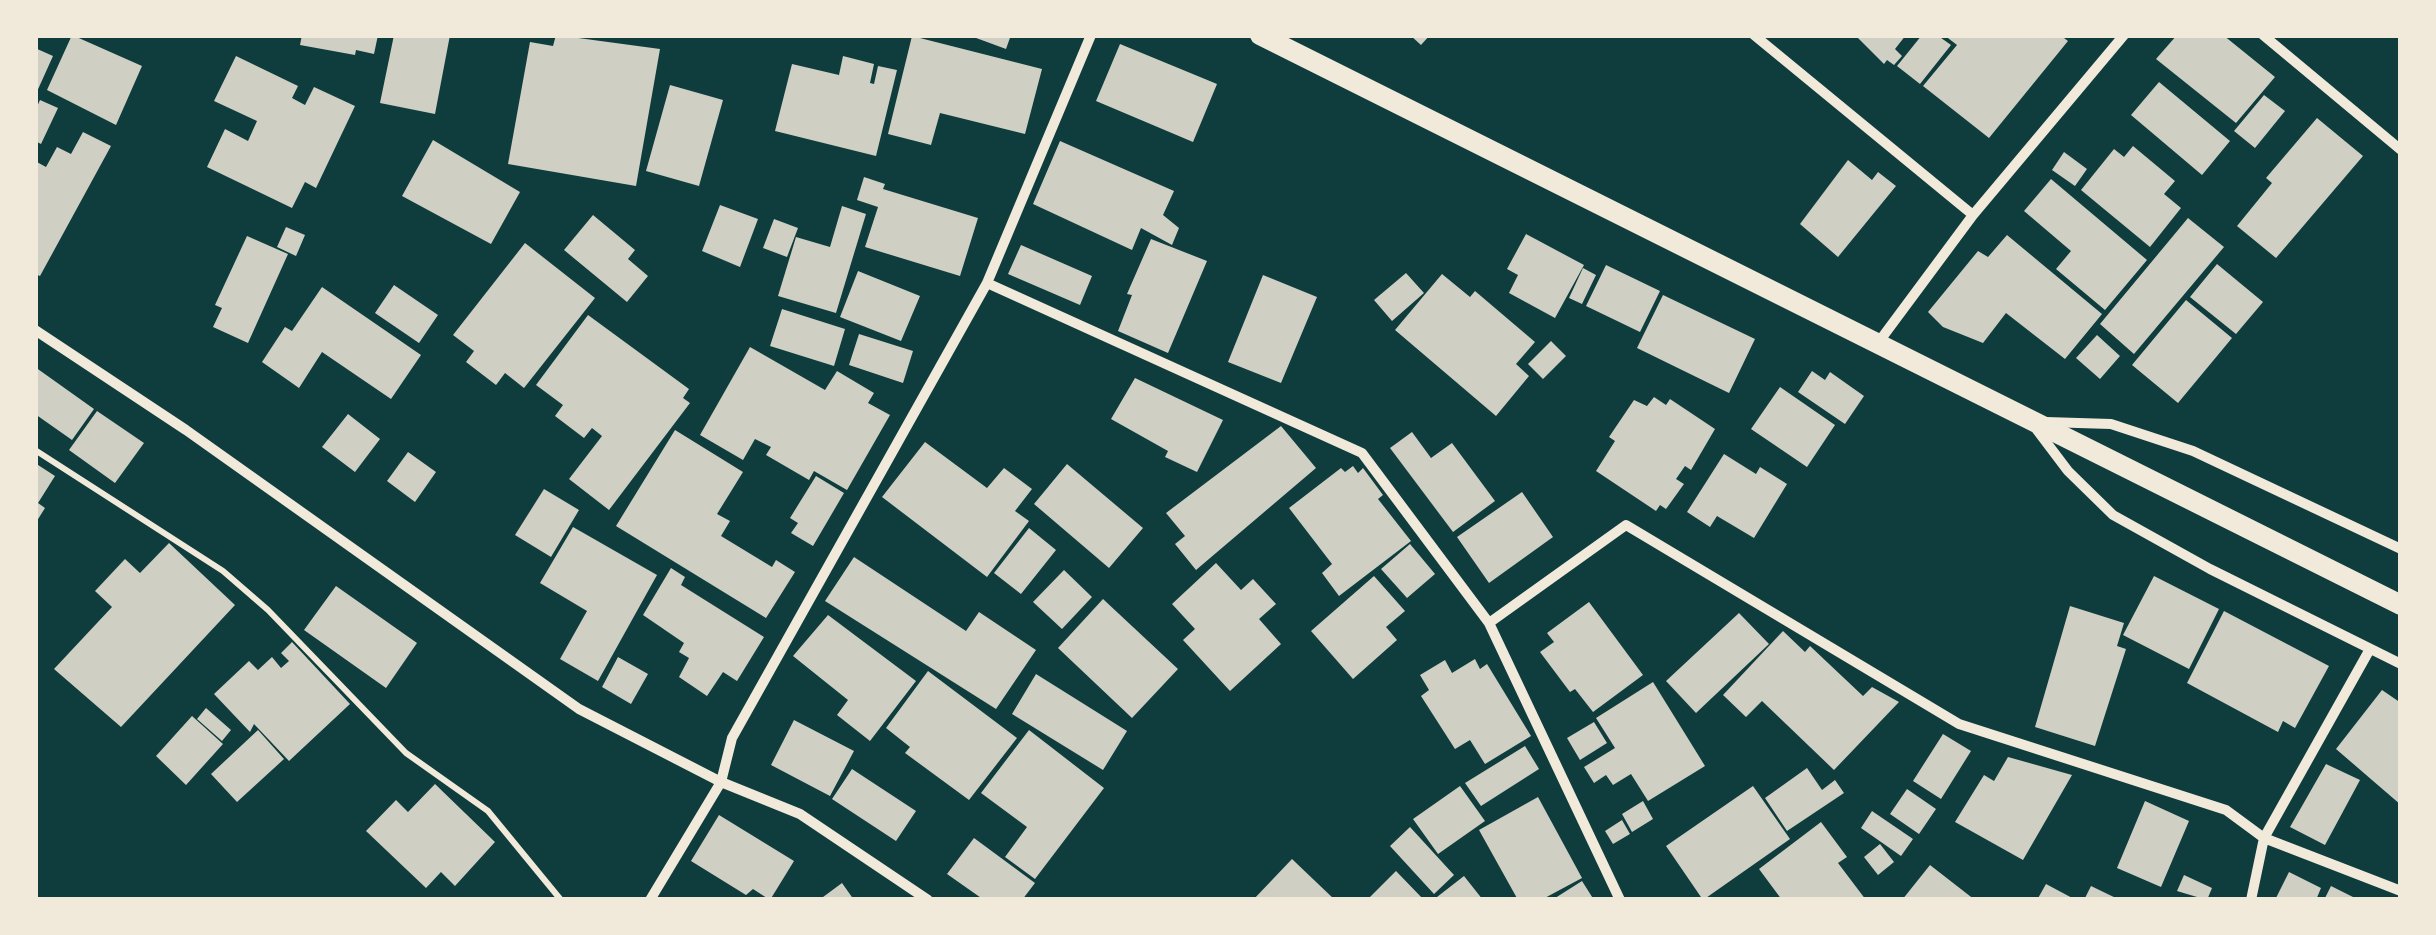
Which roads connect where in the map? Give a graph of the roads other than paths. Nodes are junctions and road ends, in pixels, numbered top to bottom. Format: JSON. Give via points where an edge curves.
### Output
{"nodes":[{"id":1,"x":1091,"y":35,"type":"edge"},
{"id":2,"x":1260,"y":35,"type":"edge"},
{"id":3,"x":1754,"y":35,"type":"edge"},
{"id":4,"x":2124,"y":35,"type":"edge"},
{"id":5,"x":2263,"y":35,"type":"edge"},
{"id":6,"x":2401,"y":150,"type":"edge"},
{"id":7,"x":1974,"y":215,"type":"junction"},
{"id":8,"x":987,"y":283,"type":"junction"},
{"id":9,"x":35,"y":330,"type":"edge"},
{"id":10,"x":1877,"y":345,"type":"junction"},
{"id":11,"x":2030,"y":422,"type":"junction"},
{"id":12,"x":2401,"y":549,"type":"edge"},
{"id":13,"x":2401,"y":605,"type":"edge"},
{"id":14,"x":1489,"y":623,"type":"junction"},
{"id":15,"x":2370,"y":649,"type":"junction"},
{"id":16,"x":2401,"y":664,"type":"edge"},
{"id":17,"x":720,"y":782,"type":"junction"},
{"id":18,"x":2264,"y":838,"type":"junction"},
{"id":19,"x":2401,"y":891,"type":"edge"},
{"id":20,"x":650,"y":900,"type":"edge"},
{"id":21,"x":928,"y":900,"type":"edge"},
{"id":22,"x":1620,"y":900,"type":"edge"},
{"id":23,"x":2251,"y":900,"type":"edge"}],
"edges":[{"from":1,"to":8,"type":"street"},
{"from":2,"to":10,"type":"main road"},
{"from":3,"to":7,"type":"street"},
{"from":4,"to":7,"type":"street"},
{"from":5,"to":6,"type":"street"},
{"from":7,"to":10,"type":"street"},
{"from":8,"to":14,"type":"street","via":[[1362,452]]},
{"from":8,"to":17,"type":"street","via":[[732,738]]},
{"from":9,"to":17,"type":"street","via":[[579,709]]},
{"from":10,"to":11,"type":"main road"},
{"from":11,"to":12,"type":"street","via":[[2111,424],[2193,451]]},
{"from":11,"to":13,"type":"main road"},
{"from":11,"to":15,"type":"street","via":[[2113,514]]},
{"from":14,"to":18,"type":"street","via":[[1626,525],[1960,724],[2226,810]]},
{"from":14,"to":22,"type":"street"},
{"from":15,"to":16,"type":"street"},
{"from":15,"to":18,"type":"street"},
{"from":17,"to":20,"type":"street"},
{"from":17,"to":21,"type":"street","via":[[800,814]]},
{"from":18,"to":19,"type":"street"},
{"from":18,"to":23,"type":"street"}]}
